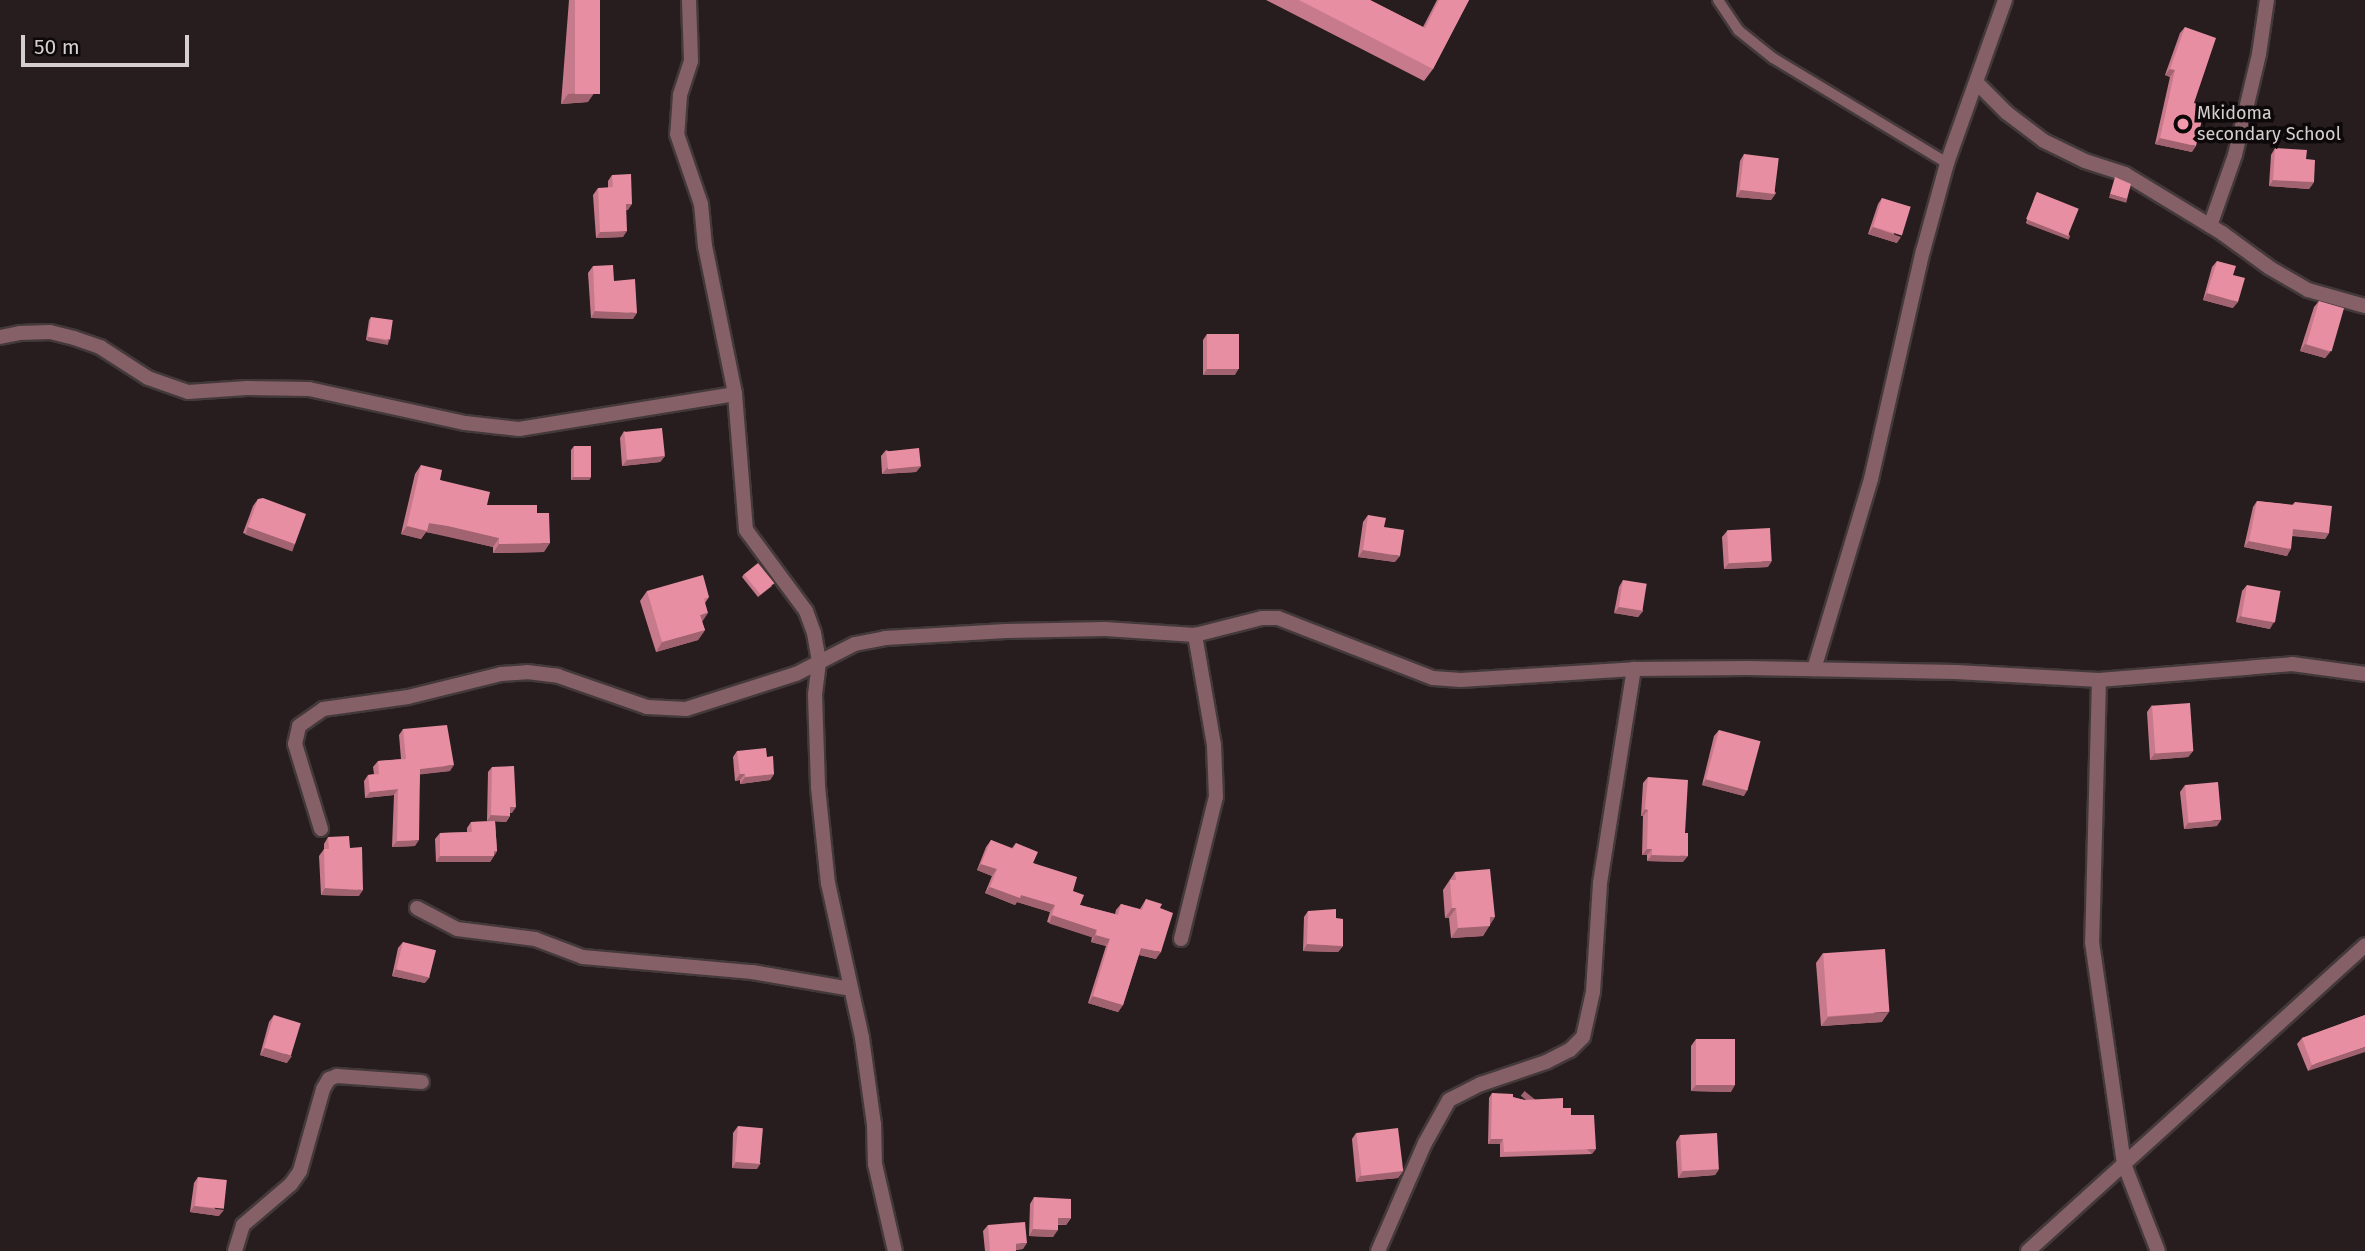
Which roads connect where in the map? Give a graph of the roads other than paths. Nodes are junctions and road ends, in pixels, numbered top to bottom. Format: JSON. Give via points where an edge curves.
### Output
{"nodes":[{"id":1,"x":689,"y":0,"type":"edge"},
{"id":2,"x":1718,"y":0,"type":"edge"},
{"id":3,"x":2005,"y":0,"type":"edge"},
{"id":4,"x":2267,"y":0,"type":"edge"},
{"id":5,"x":1977,"y":83,"type":"junction"},
{"id":6,"x":1947,"y":163,"type":"junction"},
{"id":7,"x":2210,"y":226,"type":"junction"},
{"id":8,"x":2365,"y":306,"type":"edge"},
{"id":9,"x":0,"y":337,"type":"edge"},
{"id":10,"x":735,"y":394,"type":"junction"},
{"id":11,"x":1195,"y":635,"type":"junction"},
{"id":12,"x":818,"y":662,"type":"junction"},
{"id":13,"x":1634,"y":669,"type":"junction"},
{"id":14,"x":1814,"y":669,"type":"junction"},
{"id":15,"x":2365,"y":674,"type":"edge"},
{"id":16,"x":2099,"y":681,"type":"junction"},
{"id":17,"x":321,"y":829,"type":"dead end"},
{"id":18,"x":417,"y":908,"type":"dead end"},
{"id":19,"x":1181,"y":939,"type":"dead end"},
{"id":20,"x":2365,"y":945,"type":"edge"},
{"id":21,"x":851,"y":989,"type":"junction"},
{"id":22,"x":422,"y":1082,"type":"dead end"},
{"id":23,"x":2124,"y":1164,"type":"junction"},
{"id":24,"x":235,"y":1251,"type":"edge"},
{"id":25,"x":895,"y":1251,"type":"edge"},
{"id":26,"x":1378,"y":1251,"type":"edge"},
{"id":27,"x":2028,"y":1251,"type":"edge"},
{"id":28,"x":2158,"y":1251,"type":"edge"}],
"edges":[{"from":1,"to":10,"type":"street","via":[[691,61],[680,95],[677,134],[702,204],[705,246]]},
{"from":2,"to":6,"type":"lane","via":[[1738,30],[1773,58]]},
{"from":3,"to":5,"type":"street"},
{"from":4,"to":7,"type":"street","via":[[2235,155]]},
{"from":5,"to":6,"type":"street"},
{"from":5,"to":7,"type":"street","via":[[2045,141],[2125,174]]},
{"from":6,"to":14,"type":"street","via":[[1871,479]]},
{"from":7,"to":8,"type":"street","via":[[2308,290]]},
{"from":9,"to":10,"type":"street","via":[[50,332],[74,338],[100,347],[159,383],[188,392],[309,389],[465,423],[520,429]]},
{"from":10,"to":12,"type":"street","via":[[746,530],[806,611]]},
{"from":11,"to":12,"type":"street","via":[[1105,629],[885,638],[855,644]]},
{"from":11,"to":13,"type":"street","via":[[1278,618],[1433,678],[1498,680]]},
{"from":11,"to":19,"type":"street","via":[[1214,745],[1216,797]]},
{"from":12,"to":17,"type":"street","via":[[796,674],[686,709],[647,707],[558,676],[527,672],[323,709],[299,726],[295,744]]},
{"from":12,"to":21,"type":"street","via":[[818,788],[828,883]]},
{"from":13,"to":14,"type":"street"},
{"from":13,"to":26,"type":"street","via":[[1600,883],[1593,992],[1583,1037],[1546,1062],[1448,1100]]},
{"from":14,"to":16,"type":"street"},
{"from":15,"to":16,"type":"street","via":[[2292,664]]},
{"from":16,"to":23,"type":"street","via":[[2092,942]]},
{"from":18,"to":21,"type":"street","via":[[457,929],[536,939],[583,957],[752,972]]},
{"from":20,"to":23,"type":"street"},
{"from":21,"to":25,"type":"street","via":[[869,1078],[875,1164]]},
{"from":22,"to":24,"type":"street","via":[[329,1079],[300,1171],[292,1184],[243,1225]]},
{"from":23,"to":27,"type":"street"},
{"from":23,"to":28,"type":"street"}]}
